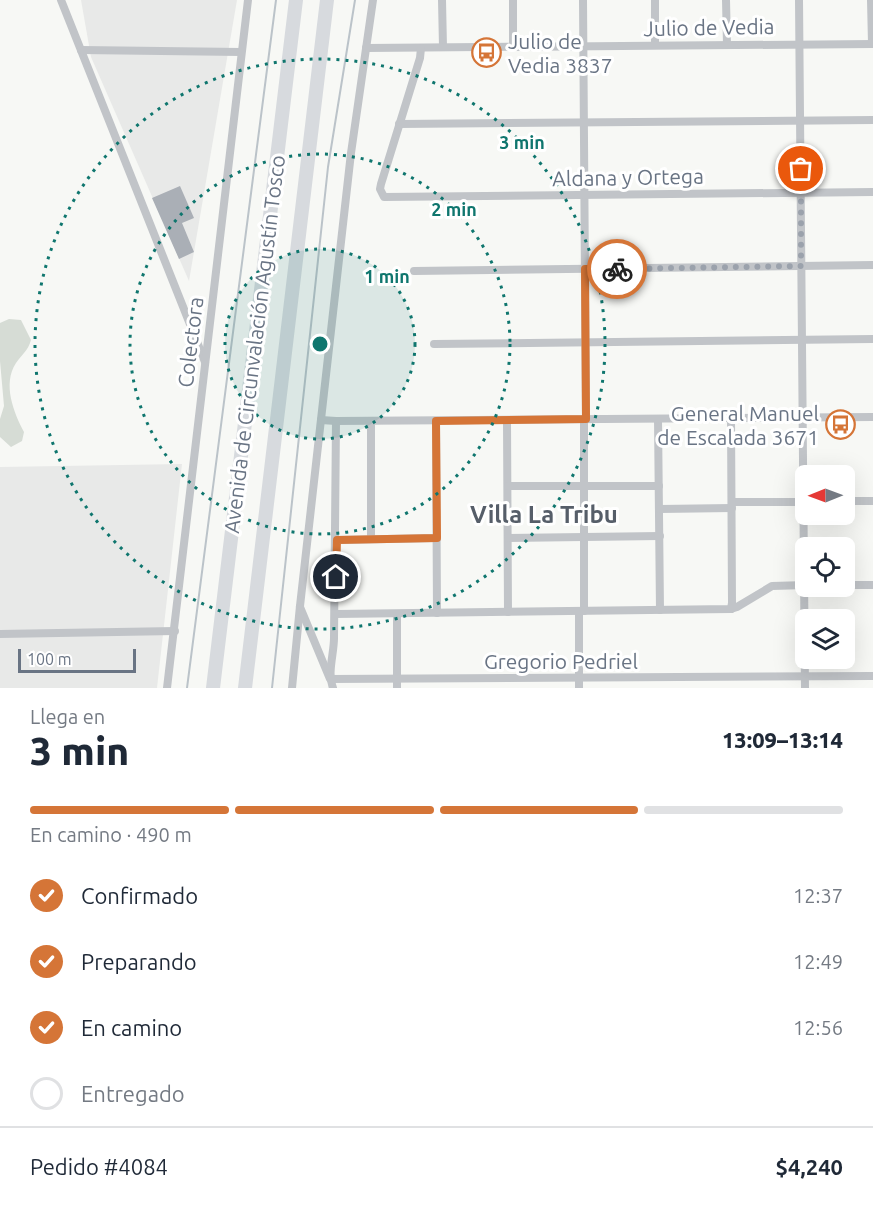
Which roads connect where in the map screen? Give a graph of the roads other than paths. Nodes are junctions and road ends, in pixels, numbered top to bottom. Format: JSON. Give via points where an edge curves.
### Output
{"nodes":[{"id":1,"x":61,"y":0,"type":"edge"},
{"id":2,"x":248,"y":0,"type":"edge"},
{"id":3,"x":296,"y":0,"type":"edge"},
{"id":4,"x":327,"y":0,"type":"edge"},
{"id":5,"x":373,"y":0,"type":"edge"},
{"id":6,"x":442,"y":0,"type":"edge"},
{"id":7,"x":513,"y":0,"type":"edge"},
{"id":8,"x":583,"y":0,"type":"edge"},
{"id":9,"x":655,"y":0,"type":"edge"},
{"id":10,"x":726,"y":0,"type":"edge"},
{"id":11,"x":799,"y":0,"type":"edge"},
{"id":12,"x":871,"y":0,"type":"edge"},
{"id":13,"x":799,"y":44,"type":"junction"},
{"id":14,"x":873,"y":44,"type":"edge"},
{"id":15,"x":655,"y":45,"type":"junction"},
{"id":16,"x":727,"y":45,"type":"junction"},
{"id":17,"x":583,"y":46,"type":"junction"},
{"id":18,"x":443,"y":47,"type":"junction"},
{"id":19,"x":513,"y":47,"type":"junction"},
{"id":20,"x":366,"y":48,"type":"junction"},
{"id":21,"x":421,"y":48,"type":"junction"},
{"id":22,"x":81,"y":50,"type":"junction"},
{"id":23,"x":241,"y":52,"type":"junction"},
{"id":24,"x":873,"y":120,"type":"edge"},
{"id":25,"x":800,"y":121,"type":"junction"},
{"id":26,"x":584,"y":123,"type":"junction"},
{"id":27,"x":399,"y":124,"type":"junction"},
{"id":28,"x":873,"y":192,"type":"edge"},
{"id":29,"x":801,"y":193,"type":"junction"},
{"id":30,"x":585,"y":195,"type":"junction"},
{"id":31,"x":873,"y":265,"type":"edge"},
{"id":32,"x":801,"y":266,"type":"junction"},
{"id":33,"x":585,"y":269,"type":"junction"},
{"id":34,"x":414,"y":271,"type":"dead end"},
{"id":35,"x":873,"y":339,"type":"edge"},
{"id":36,"x":802,"y":340,"type":"junction"},
{"id":37,"x":585,"y":343,"type":"junction"},
{"id":38,"x":434,"y":344,"type":"dead end"},
{"id":39,"x":206,"y":363,"type":"junction"},
{"id":40,"x":873,"y":417,"type":"edge"},
{"id":41,"x":731,"y":418,"type":"junction"},
{"id":42,"x":803,"y":418,"type":"junction"},
{"id":43,"x":585,"y":419,"type":"junction"},
{"id":44,"x":658,"y":419,"type":"junction"},
{"id":45,"x":321,"y":420,"type":"junction"},
{"id":46,"x":336,"y":421,"type":"junction"},
{"id":47,"x":371,"y":421,"type":"junction"},
{"id":48,"x":436,"y":421,"type":"junction"},
{"id":49,"x":507,"y":421,"type":"junction"},
{"id":50,"x":804,"y":465,"type":"edge"},
{"id":51,"x":508,"y":486,"type":"junction"},
{"id":52,"x":584,"y":486,"type":"junction"},
{"id":53,"x":659,"y":486,"type":"junction"},
{"id":54,"x":855,"y":501,"type":"edge"},
{"id":55,"x":873,"y":501,"type":"edge"},
{"id":56,"x":795,"y":502,"type":"edge"},
{"id":57,"x":732,"y":505,"type":"junction"},
{"id":58,"x":660,"y":510,"type":"junction"},
{"id":59,"x":584,"y":536,"type":"junction"},
{"id":60,"x":660,"y":536,"type":"junction"},
{"id":61,"x":371,"y":538,"type":"junction"},
{"id":62,"x":437,"y":538,"type":"junction"},
{"id":63,"x":508,"y":538,"type":"junction"},
{"id":64,"x":337,"y":540,"type":"junction"},
{"id":65,"x":261,"y":549,"type":"junction"},
{"id":66,"x":795,"y":585,"type":"edge"},
{"id":67,"x":855,"y":585,"type":"edge"},
{"id":68,"x":873,"y":585,"type":"edge"},
{"id":69,"x":805,"y":597,"type":"edge"},
{"id":70,"x":300,"y":606,"type":"junction"},
{"id":71,"x":731,"y":609,"type":"junction"},
{"id":72,"x":660,"y":610,"type":"junction"},
{"id":73,"x":581,"y":611,"type":"junction"},
{"id":74,"x":508,"y":612,"type":"junction"},
{"id":75,"x":335,"y":614,"type":"junction"},
{"id":76,"x":398,"y":614,"type":"junction"},
{"id":77,"x":437,"y":614,"type":"junction"},
{"id":78,"x":175,"y":631,"type":"junction"},
{"id":79,"x":0,"y":634,"type":"edge"},
{"id":80,"x":873,"y":676,"type":"edge"},
{"id":81,"x":805,"y":677,"type":"junction"},
{"id":82,"x":330,"y":679,"type":"junction"},
{"id":83,"x":397,"y":679,"type":"junction"},
{"id":84,"x":579,"y":684,"type":"edge"},
{"id":85,"x":213,"y":687,"type":"edge"},
{"id":86,"x":168,"y":688,"type":"edge"},
{"id":87,"x":245,"y":688,"type":"edge"},
{"id":88,"x":254,"y":688,"type":"edge"},
{"id":89,"x":292,"y":688,"type":"edge"},
{"id":90,"x":333,"y":688,"type":"edge"},
{"id":91,"x":398,"y":688,"type":"edge"},
{"id":92,"x":805,"y":688,"type":"edge"}],
"edges":[{"from":1,"to":22,"type":"street"},
{"from":2,"to":23,"type":"street","name":"Colectora"},
{"from":3,"to":85,"type":"highway","name":"Avenida de Circunvalación Agustín Tosco"},
{"from":4,"to":65,"type":"highway","name":"Avenida de Circunvalación Agustín Tosco"},
{"from":5,"to":20,"type":"street"},
{"from":6,"to":18,"type":"street"},
{"from":7,"to":19,"type":"street"},
{"from":8,"to":17,"type":"street"},
{"from":9,"to":15,"type":"street"},
{"from":10,"to":16,"type":"street"},
{"from":11,"to":13,"type":"street"},
{"from":12,"to":14,"type":"street"},
{"from":13,"to":14,"type":"street","name":"Julio de Vedia"},
{"from":13,"to":16,"type":"street","name":"Julio de Vedia"},
{"from":13,"to":25,"type":"street"},
{"from":15,"to":16,"type":"street","name":"Julio de Vedia"},
{"from":15,"to":17,"type":"street","name":"Julio de Vedia"},
{"from":17,"to":19,"type":"street","name":"Julio de Vedia"},
{"from":17,"to":26,"type":"street"},
{"from":18,"to":19,"type":"street","name":"Julio de Vedia"},
{"from":18,"to":21,"type":"street","name":"Julio de Vedia"},
{"from":20,"to":21,"type":"street","name":"Julio de Vedia"},
{"from":20,"to":45,"type":"street"},
{"from":21,"to":27,"type":"street"},
{"from":22,"to":23,"type":"street"},
{"from":22,"to":39,"type":"street"},
{"from":23,"to":39,"type":"street","name":"Colectora"},
{"from":24,"to":25,"type":"street"},
{"from":25,"to":26,"type":"street"},
{"from":25,"to":29,"type":"street"},
{"from":26,"to":27,"type":"street"},
{"from":26,"to":30,"type":"street"},
{"from":27,"to":30,"type":"street","name":"Aldana y Ortega","via":[[381,184],[384,197]]},
{"from":28,"to":29,"type":"street","name":"Aldana y Ortega"},
{"from":29,"to":30,"type":"street","name":"Aldana y Ortega"},
{"from":29,"to":32,"type":"street"},
{"from":30,"to":33,"type":"street"},
{"from":31,"to":32,"type":"street"},
{"from":32,"to":33,"type":"street"},
{"from":32,"to":36,"type":"street"},
{"from":33,"to":34,"type":"street"},
{"from":33,"to":37,"type":"street"},
{"from":35,"to":36,"type":"street"},
{"from":36,"to":37,"type":"street"},
{"from":36,"to":42,"type":"street"},
{"from":37,"to":38,"type":"street"},
{"from":37,"to":43,"type":"street"},
{"from":39,"to":78,"type":"street","name":"Colectora"},
{"from":40,"to":42,"type":"street"},
{"from":41,"to":42,"type":"street"},
{"from":41,"to":44,"type":"street"},
{"from":41,"to":57,"type":"street"},
{"from":42,"to":50,"type":"street"},
{"from":43,"to":44,"type":"street"},
{"from":43,"to":49,"type":"street"},
{"from":43,"to":52,"type":"street"},
{"from":44,"to":53,"type":"street"},
{"from":45,"to":46,"type":"street"},
{"from":45,"to":70,"type":"street"},
{"from":46,"to":47,"type":"street"},
{"from":46,"to":64,"type":"street"},
{"from":47,"to":48,"type":"street"},
{"from":47,"to":61,"type":"street"},
{"from":48,"to":49,"type":"street"},
{"from":48,"to":62,"type":"street"},
{"from":49,"to":51,"type":"street"},
{"from":51,"to":52,"type":"street"},
{"from":51,"to":63,"type":"street"},
{"from":52,"to":53,"type":"street"},
{"from":52,"to":59,"type":"street"},
{"from":53,"to":58,"type":"street"},
{"from":54,"to":55,"type":"street"},
{"from":56,"to":57,"type":"street"},
{"from":57,"to":58,"type":"street"},
{"from":57,"to":71,"type":"street"},
{"from":58,"to":60,"type":"street"},
{"from":59,"to":60,"type":"street"},
{"from":59,"to":63,"type":"street"},
{"from":59,"to":73,"type":"street"},
{"from":60,"to":72,"type":"street"},
{"from":61,"to":62,"type":"street"},
{"from":61,"to":64,"type":"street"},
{"from":62,"to":77,"type":"street"},
{"from":63,"to":74,"type":"street"},
{"from":64,"to":75,"type":"street"},
{"from":65,"to":87,"type":"highway","name":"Avenida de Circunvalación Agustín Tosco"},
{"from":65,"to":88,"type":"highway"},
{"from":66,"to":71,"type":"street","via":[[772,586]]},
{"from":67,"to":68,"type":"street"},
{"from":69,"to":81,"type":"street"},
{"from":70,"to":82,"type":"street"},
{"from":70,"to":89,"type":"street"},
{"from":71,"to":72,"type":"street"},
{"from":72,"to":73,"type":"street"},
{"from":73,"to":74,"type":"street"},
{"from":73,"to":84,"type":"street"},
{"from":74,"to":77,"type":"street"},
{"from":75,"to":76,"type":"street"},
{"from":75,"to":82,"type":"street"},
{"from":76,"to":77,"type":"street"},
{"from":76,"to":83,"type":"street"},
{"from":78,"to":79,"type":"street"},
{"from":78,"to":86,"type":"street","name":"Colectora"},
{"from":80,"to":81,"type":"street","name":"Gregorio Pedriel"},
{"from":81,"to":84,"type":"street","name":"Gregorio Pedriel"},
{"from":81,"to":92,"type":"street"},
{"from":82,"to":83,"type":"street","name":"Gregorio Pedriel"},
{"from":82,"to":90,"type":"street"},
{"from":83,"to":84,"type":"street","name":"Gregorio Pedriel"},
{"from":83,"to":91,"type":"street"}]}
